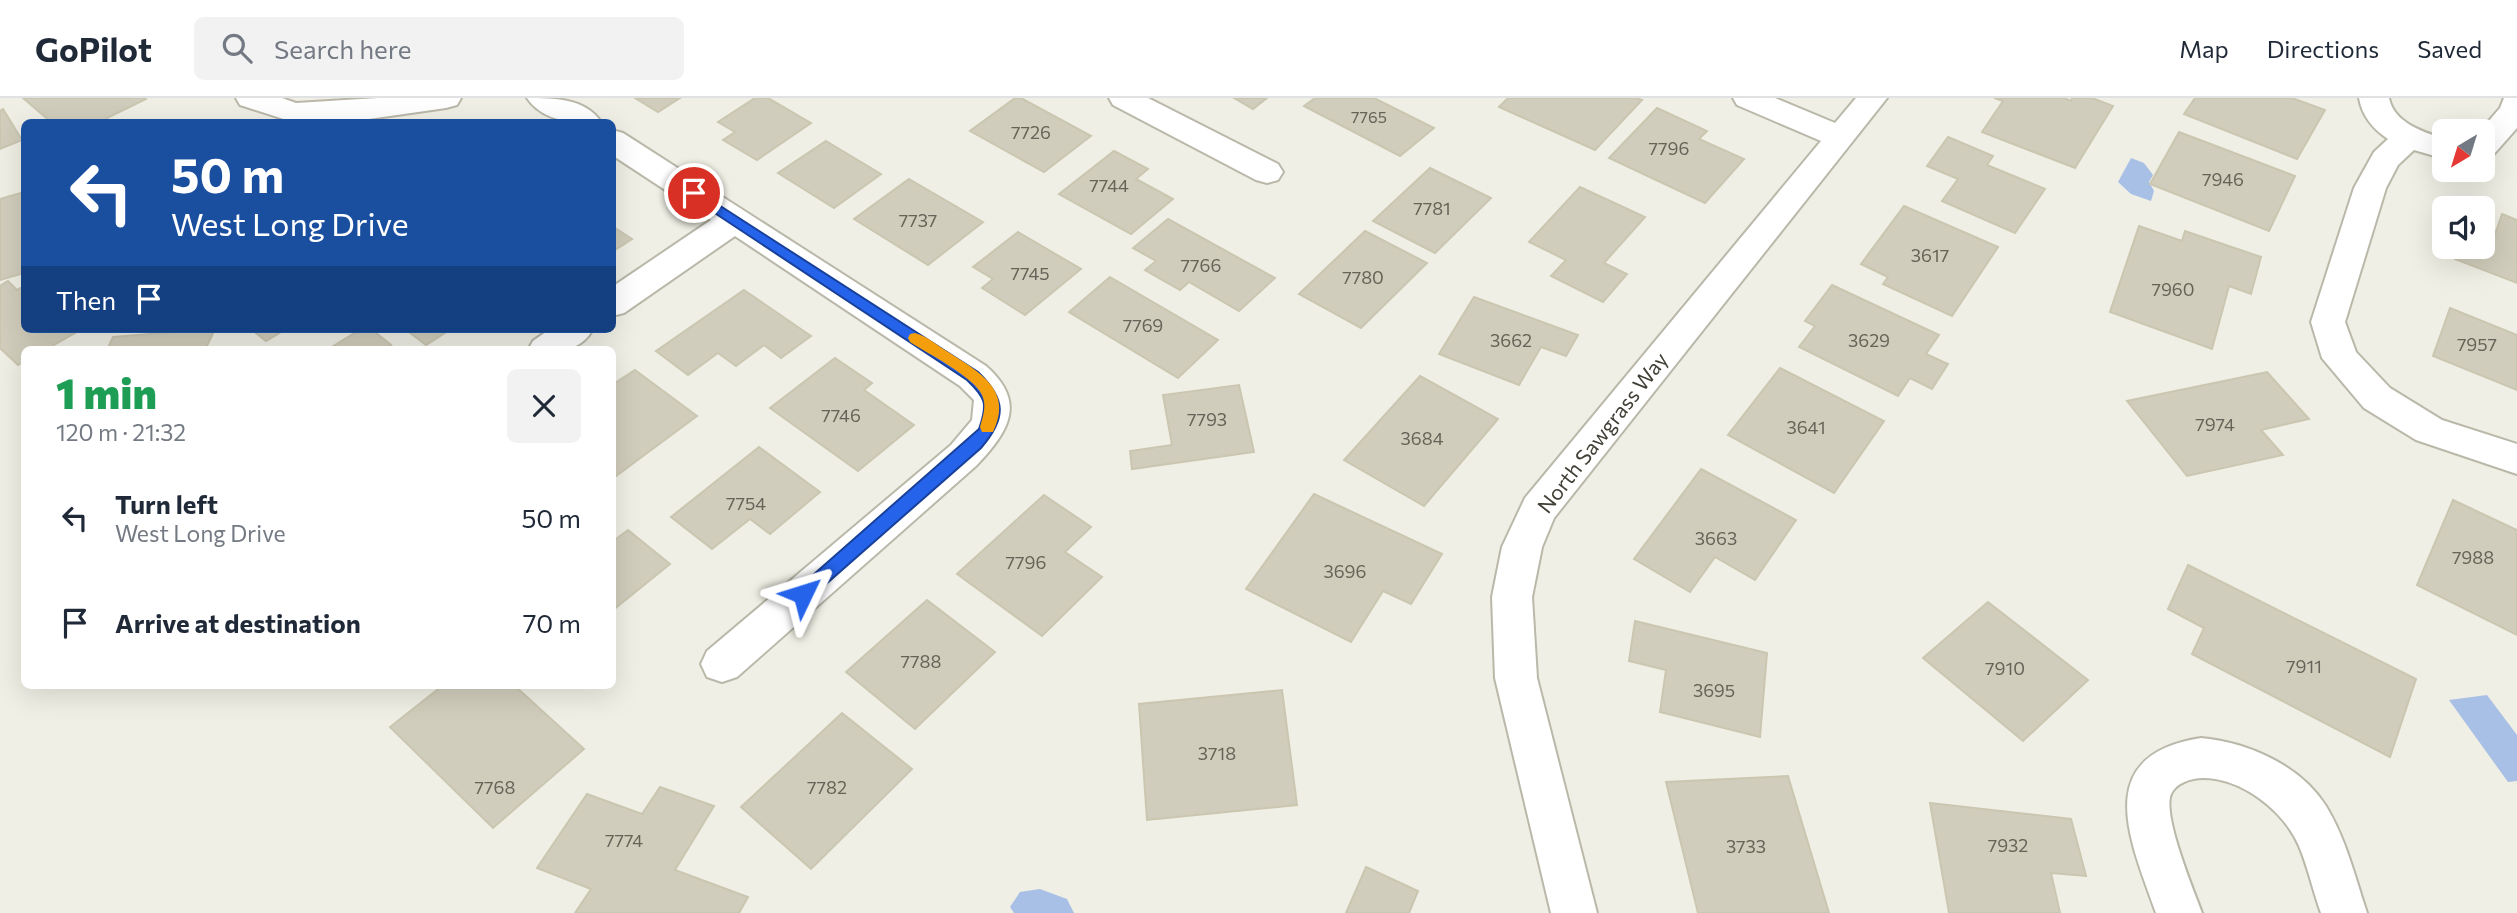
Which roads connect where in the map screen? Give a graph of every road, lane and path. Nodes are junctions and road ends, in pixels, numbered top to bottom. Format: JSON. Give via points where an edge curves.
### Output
{"nodes":[{"id":1,"x":251,"y":98,"type":"edge"},
{"id":2,"x":446,"y":98,"type":"edge"},
{"id":3,"x":542,"y":98,"type":"edge"},
{"id":4,"x":1124,"y":98,"type":"edge"},
{"id":5,"x":1748,"y":98,"type":"edge"},
{"id":6,"x":1872,"y":98,"type":"edge"},
{"id":7,"x":2374,"y":98,"type":"edge"},
{"id":8,"x":2517,"y":100,"type":"edge"},
{"id":9,"x":290,"y":118,"type":"edge"},
{"id":10,"x":580,"y":119,"type":"edge"},
{"id":11,"x":2496,"y":132,"type":"edge"},
{"id":12,"x":1840,"y":137,"type":"junction"},
{"id":13,"x":2409,"y":137,"type":"junction"},
{"id":14,"x":616,"y":143,"type":"edge"},
{"id":15,"x":2432,"y":145,"type":"edge"},
{"id":16,"x":1267,"y":172,"type":"dead end"},
{"id":17,"x":735,"y":220,"type":"junction"},
{"id":18,"x":616,"y":301,"type":"edge"},
{"id":19,"x":570,"y":333,"type":"edge"},
{"id":20,"x":552,"y":346,"type":"edge"},
{"id":21,"x":2517,"y":459,"type":"edge"},
{"id":22,"x":722,"y":663,"type":"dead end"},
{"id":23,"x":1574,"y":913,"type":"edge"},
{"id":24,"x":2179,"y":913,"type":"edge"},
{"id":25,"x":2344,"y":913,"type":"edge"}],
"edges":[{"from":1,"to":9,"type":"street"},
{"from":2,"to":9,"type":"street"},
{"from":3,"to":10,"type":"street"},
{"from":4,"to":16,"type":"street"},
{"from":5,"to":12,"type":"street"},
{"from":6,"to":12,"type":"street","name":"North Sawgrass Way"},
{"from":7,"to":13,"type":"street","via":[[2380,116]]},
{"from":8,"to":11,"type":"street","via":[[2515,111]]},
{"from":12,"to":23,"type":"street","name":"North Sawgrass Way","via":[[1539,509],[1522,547],[1512,597],[1516,678]]},
{"from":13,"to":15,"type":"street"},
{"from":13,"to":21,"type":"street","via":[[2385,159],[2370,188],[2328,322],[2340,358],[2377,398],[2429,430]]},
{"from":14,"to":17,"type":"street"},
{"from":17,"to":18,"type":"street"},
{"from":17,"to":22,"type":"street","via":[[973,376],[989,391],[993,411],[986,432],[964,455]]},
{"from":19,"to":20,"type":"street"},
{"from":24,"to":25,"type":"street","via":[[2148,817],[2148,794],[2157,776],[2173,764],[2196,758],[2222,760],[2251,771],[2302,810],[2317,836]]}]}
